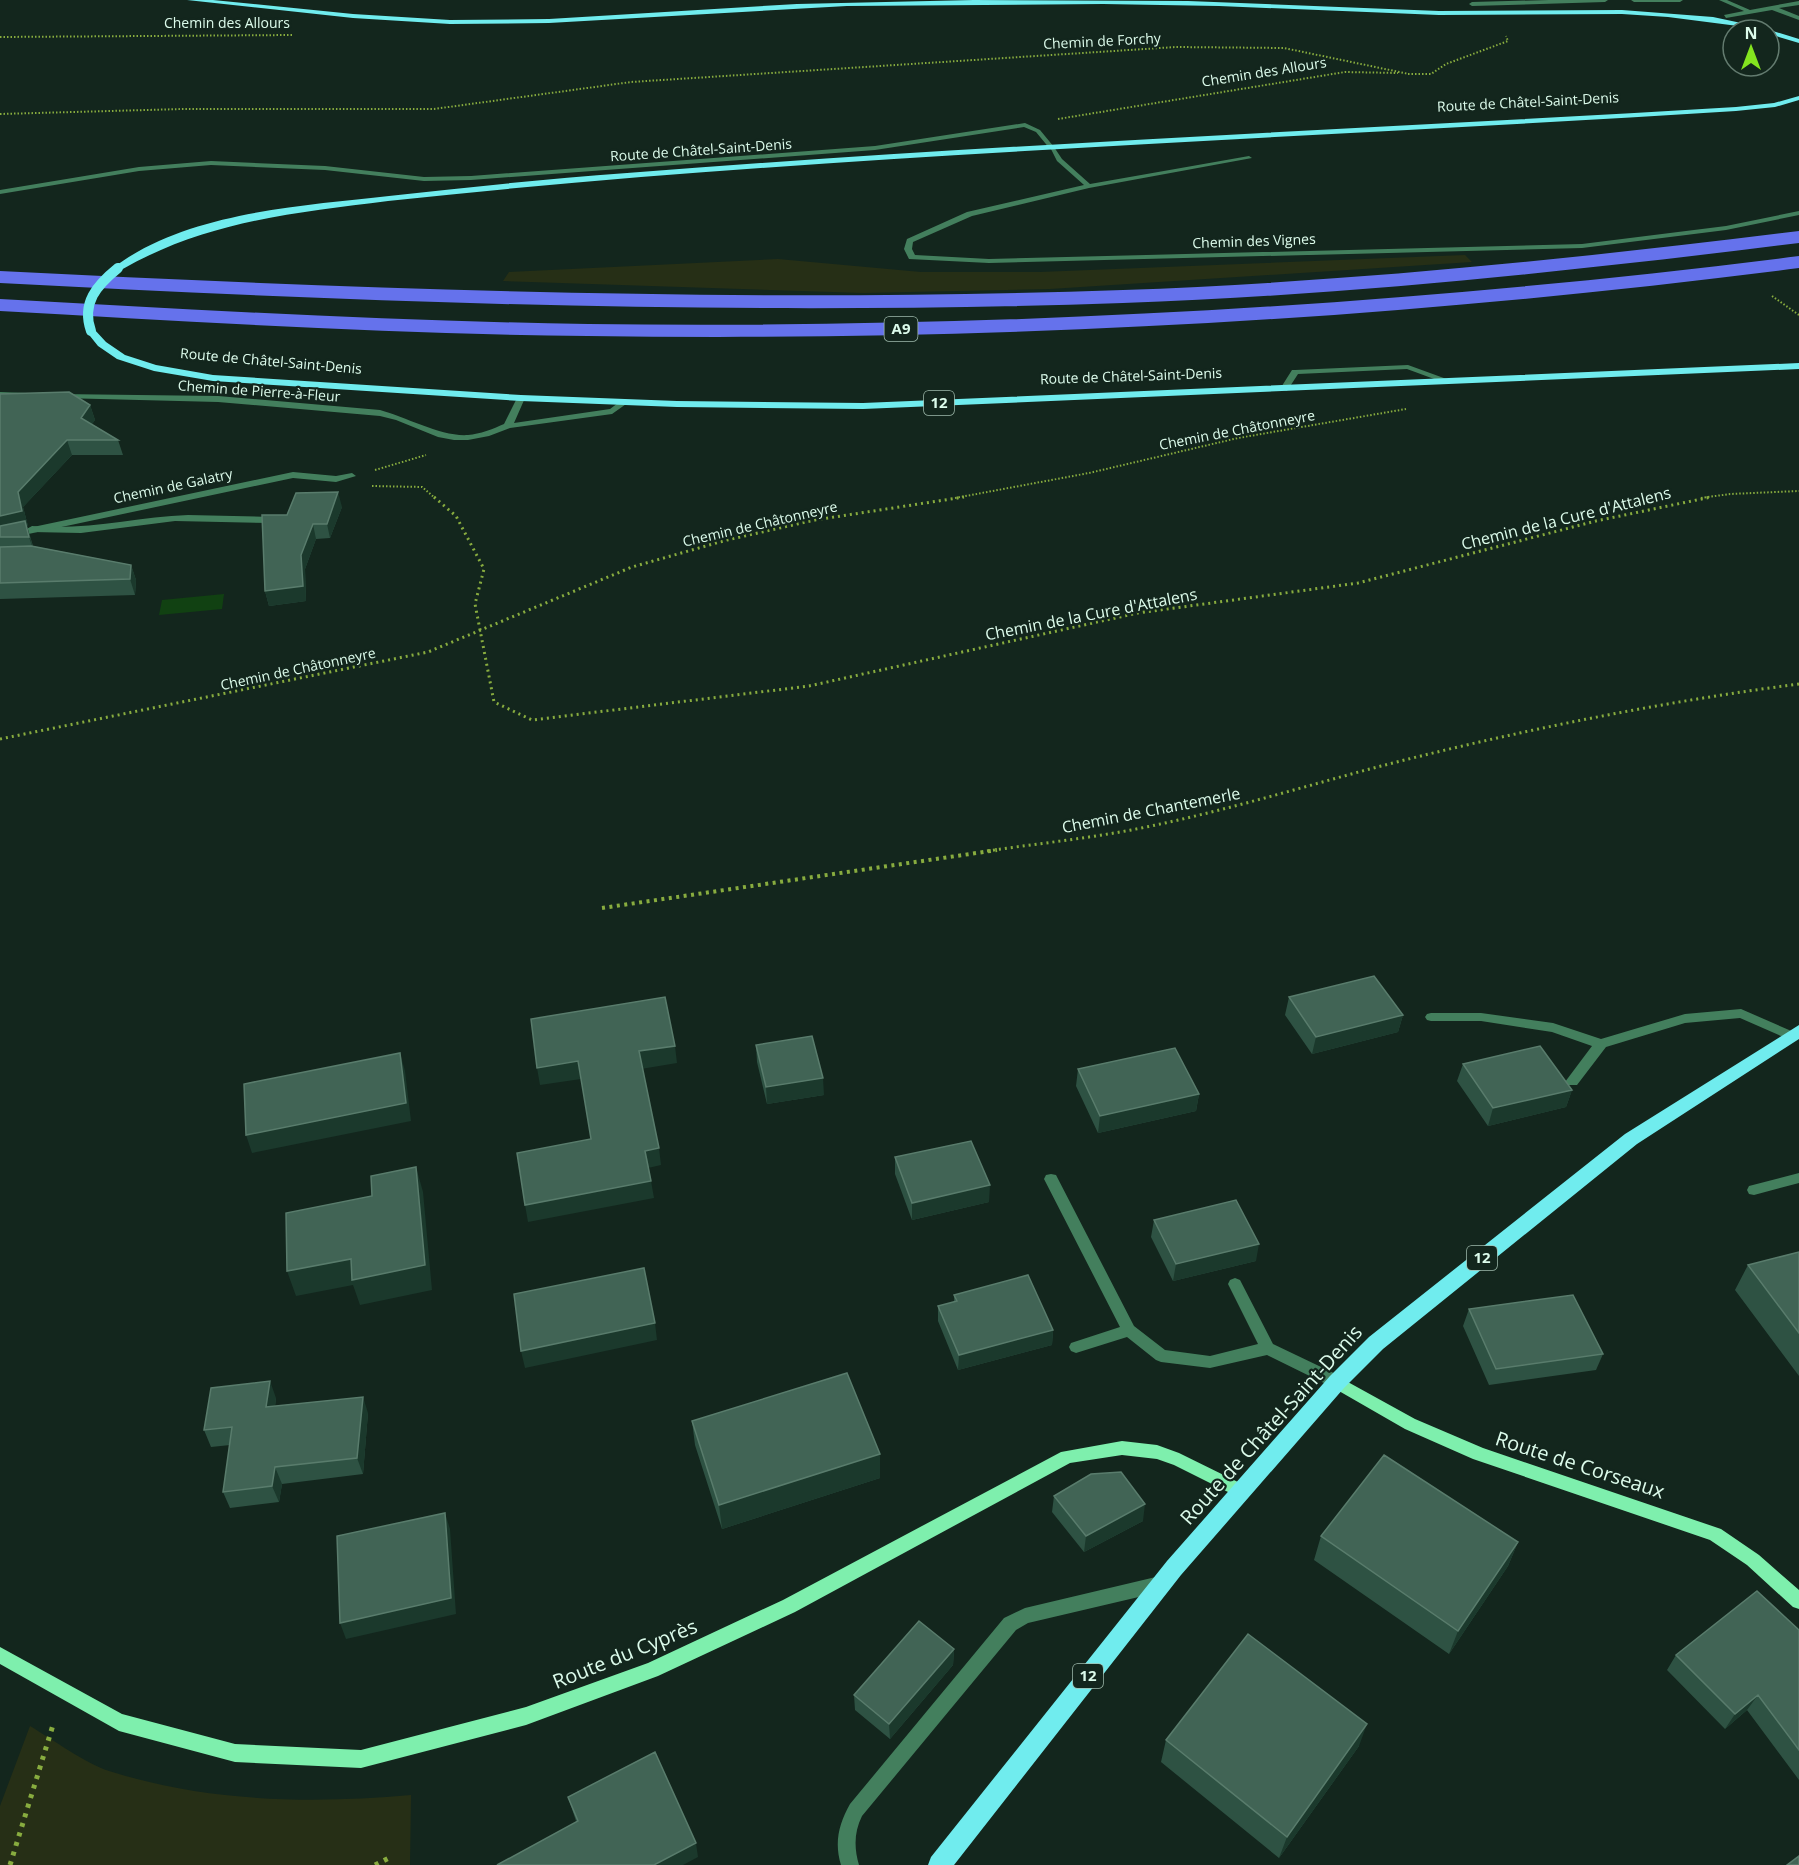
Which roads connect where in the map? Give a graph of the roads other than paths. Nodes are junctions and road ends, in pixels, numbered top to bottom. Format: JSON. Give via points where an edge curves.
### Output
{"nodes":[{"id":1,"x":191,"y":0,"type":"edge"},
{"id":2,"x":1605,"y":0,"type":"edge"},
{"id":3,"x":1634,"y":0,"type":"edge"},
{"id":4,"x":1680,"y":0,"type":"edge"},
{"id":5,"x":1722,"y":0,"type":"edge"},
{"id":6,"x":1472,"y":3,"type":"dead end"},
{"id":7,"x":1799,"y":3,"type":"edge"},
{"id":8,"x":1772,"y":8,"type":"junction"},
{"id":9,"x":1750,"y":12,"type":"junction"},
{"id":10,"x":1726,"y":16,"type":"junction"},
{"id":11,"x":1799,"y":18,"type":"edge"},
{"id":12,"x":1799,"y":41,"type":"edge"},
{"id":13,"x":1799,"y":98,"type":"edge"},
{"id":14,"x":1052,"y":148,"type":"junction"},
{"id":15,"x":1249,"y":158,"type":"dead end"},
{"id":16,"x":1089,"y":186,"type":"junction"},
{"id":17,"x":0,"y":192,"type":"edge"},
{"id":18,"x":1799,"y":213,"type":"edge"},
{"id":19,"x":1799,"y":237,"type":"edge"},
{"id":20,"x":1799,"y":262,"type":"edge"},
{"id":21,"x":0,"y":277,"type":"edge"},
{"id":22,"x":0,"y":305,"type":"edge"},
{"id":23,"x":1799,"y":366,"type":"edge"},
{"id":24,"x":1448,"y":381,"type":"junction"},
{"id":25,"x":1284,"y":389,"type":"junction"},
{"id":26,"x":0,"y":394,"type":"edge"},
{"id":27,"x":37,"y":396,"type":"edge"},
{"id":28,"x":49,"y":396,"type":"edge"},
{"id":29,"x":521,"y":398,"type":"junction"},
{"id":30,"x":625,"y":402,"type":"junction"},
{"id":31,"x":508,"y":426,"type":"junction"},
{"id":32,"x":352,"y":476,"type":"road end"},
{"id":33,"x":272,"y":520,"type":"edge"},
{"id":34,"x":32,"y":529,"type":"junction"},
{"id":35,"x":0,"y":537,"type":"edge"},
{"id":36,"x":1431,"y":1017,"type":"dead end"},
{"id":37,"x":1796,"y":1033,"type":"edge"},
{"id":38,"x":1601,"y":1044,"type":"junction"},
{"id":39,"x":1572,"y":1082,"type":"dead end"},
{"id":40,"x":1799,"y":1178,"type":"edge"},
{"id":41,"x":1051,"y":1179,"type":"dead end"},
{"id":42,"x":1754,"y":1190,"type":"dead end"},
{"id":43,"x":1235,"y":1284,"type":"dead end"},
{"id":44,"x":1129,"y":1330,"type":"junction"},
{"id":45,"x":1076,"y":1347,"type":"dead end"},
{"id":46,"x":1268,"y":1348,"type":"junction"},
{"id":47,"x":1337,"y":1382,"type":"junction"},
{"id":48,"x":1240,"y":1491,"type":"junction"},
{"id":49,"x":1160,"y":1584,"type":"junction"},
{"id":50,"x":1799,"y":1601,"type":"edge"},
{"id":51,"x":0,"y":1655,"type":"edge"},
{"id":52,"x":850,"y":1865,"type":"edge"},
{"id":53,"x":939,"y":1865,"type":"edge"}],
"edges":[{"from":1,"to":10,"type":"main road","via":[[450,22],[909,3],[1184,3],[1499,12],[1642,7]]},
{"from":2,"to":6,"type":"street"},
{"from":3,"to":4,"type":"street"},
{"from":5,"to":9,"type":"street"},
{"from":7,"to":8,"type":"street"},
{"from":8,"to":9,"type":"street"},
{"from":8,"to":11,"type":"street"},
{"from":9,"to":10,"type":"street"},
{"from":10,"to":12,"type":"main road"},
{"from":13,"to":14,"type":"main road","name":"Route de Châtel-Saint-Denis","number":"12","via":[[1775,105],[1726,110]]},
{"from":14,"to":16,"type":"street","via":[[1059,160]]},
{"from":14,"to":17,"type":"street","via":[[1038,131],[1025,125],[875,148],[471,178],[424,179],[314,167],[211,163],[147,168]]},
{"from":14,"to":29,"type":"main road","name":"Route de Châtel-Saint-Denis","number":"12","bridge":true,"via":[[684,170],[492,187],[258,217],[163,244],[118,268],[91,296],[86,315],[91,332],[121,357],[179,374]]},
{"from":15,"to":16,"type":"street","name":"Chemin des Vignes"},
{"from":16,"to":18,"type":"street","name":"Chemin des Vignes","via":[[970,214],[910,241],[908,249],[912,257],[989,261],[1582,246],[1726,228]]},
{"from":19,"to":21,"type":"highway","number":"A9","via":[[1593,262],[1357,283],[957,302],[742,305],[470,300]]},
{"from":20,"to":22,"type":"highway","number":"A9","via":[[1603,287],[1392,306],[1122,323],[965,328],[532,329]]},
{"from":23,"to":24,"type":"main road","name":"Route de Châtel-Saint-Denis","number":"12"},
{"from":24,"to":25,"type":"main road","name":"Route de Châtel-Saint-Denis","number":"12"},
{"from":24,"to":25,"type":"street","via":[[1408,367],[1295,372]]},
{"from":25,"to":30,"type":"main road","name":"Route de Châtel-Saint-Denis","number":"12","via":[[863,406]]},
{"from":26,"to":27,"type":"street"},
{"from":28,"to":31,"type":"street","name":"Chemin de Pierre-à-Fleur","via":[[218,399],[380,413],[405,418],[431,433],[455,440],[482,437]]},
{"from":29,"to":30,"type":"main road","name":"Route de Châtel-Saint-Denis","number":"12"},
{"from":29,"to":31,"type":"street"},
{"from":30,"to":31,"type":"street","name":"Chemin de Pierre-à-Fleur","via":[[612,411]]},
{"from":32,"to":34,"type":"street","name":"Chemin de Galatry","via":[[336,479],[293,475]]},
{"from":33,"to":34,"type":"street","via":[[162,519],[60,533]]},
{"from":34,"to":35,"type":"street","name":"Chemin de Galatry"},
{"from":36,"to":38,"type":"street","via":[[1481,1017],[1553,1028]]},
{"from":37,"to":38,"type":"street","via":[[1741,1013],[1685,1019]]},
{"from":37,"to":47,"type":"main road","name":"Route de Châtel-Saint-Denis","number":"12","via":[[1631,1139],[1388,1332]]},
{"from":38,"to":39,"type":"street"},
{"from":40,"to":42,"type":"street"},
{"from":41,"to":44,"type":"street"},
{"from":43,"to":46,"type":"street"},
{"from":44,"to":45,"type":"street"},
{"from":44,"to":46,"type":"street","via":[[1161,1356],[1209,1362]]},
{"from":46,"to":47,"type":"street"},
{"from":47,"to":48,"type":"main road","name":"Route de Châtel-Saint-Denis","number":"12"},
{"from":47,"to":50,"type":"street","name":"Route de Corseaux","via":[[1410,1424],[1479,1454],[1715,1534],[1753,1560]]},
{"from":48,"to":49,"type":"main road","name":"Route de Châtel-Saint-Denis","number":"12"},
{"from":48,"to":51,"type":"street","name":"Route du Cyprès","via":[[1157,1452],[1122,1448],[1067,1457],[789,1606],[652,1670],[526,1716],[361,1759],[235,1753],[119,1722]]},
{"from":49,"to":52,"type":"street","via":[[1025,1616],[1010,1624],[856,1810],[845,1838]]},
{"from":49,"to":53,"type":"main road","name":"Route de Châtel-Saint-Denis","number":"12"}]}
